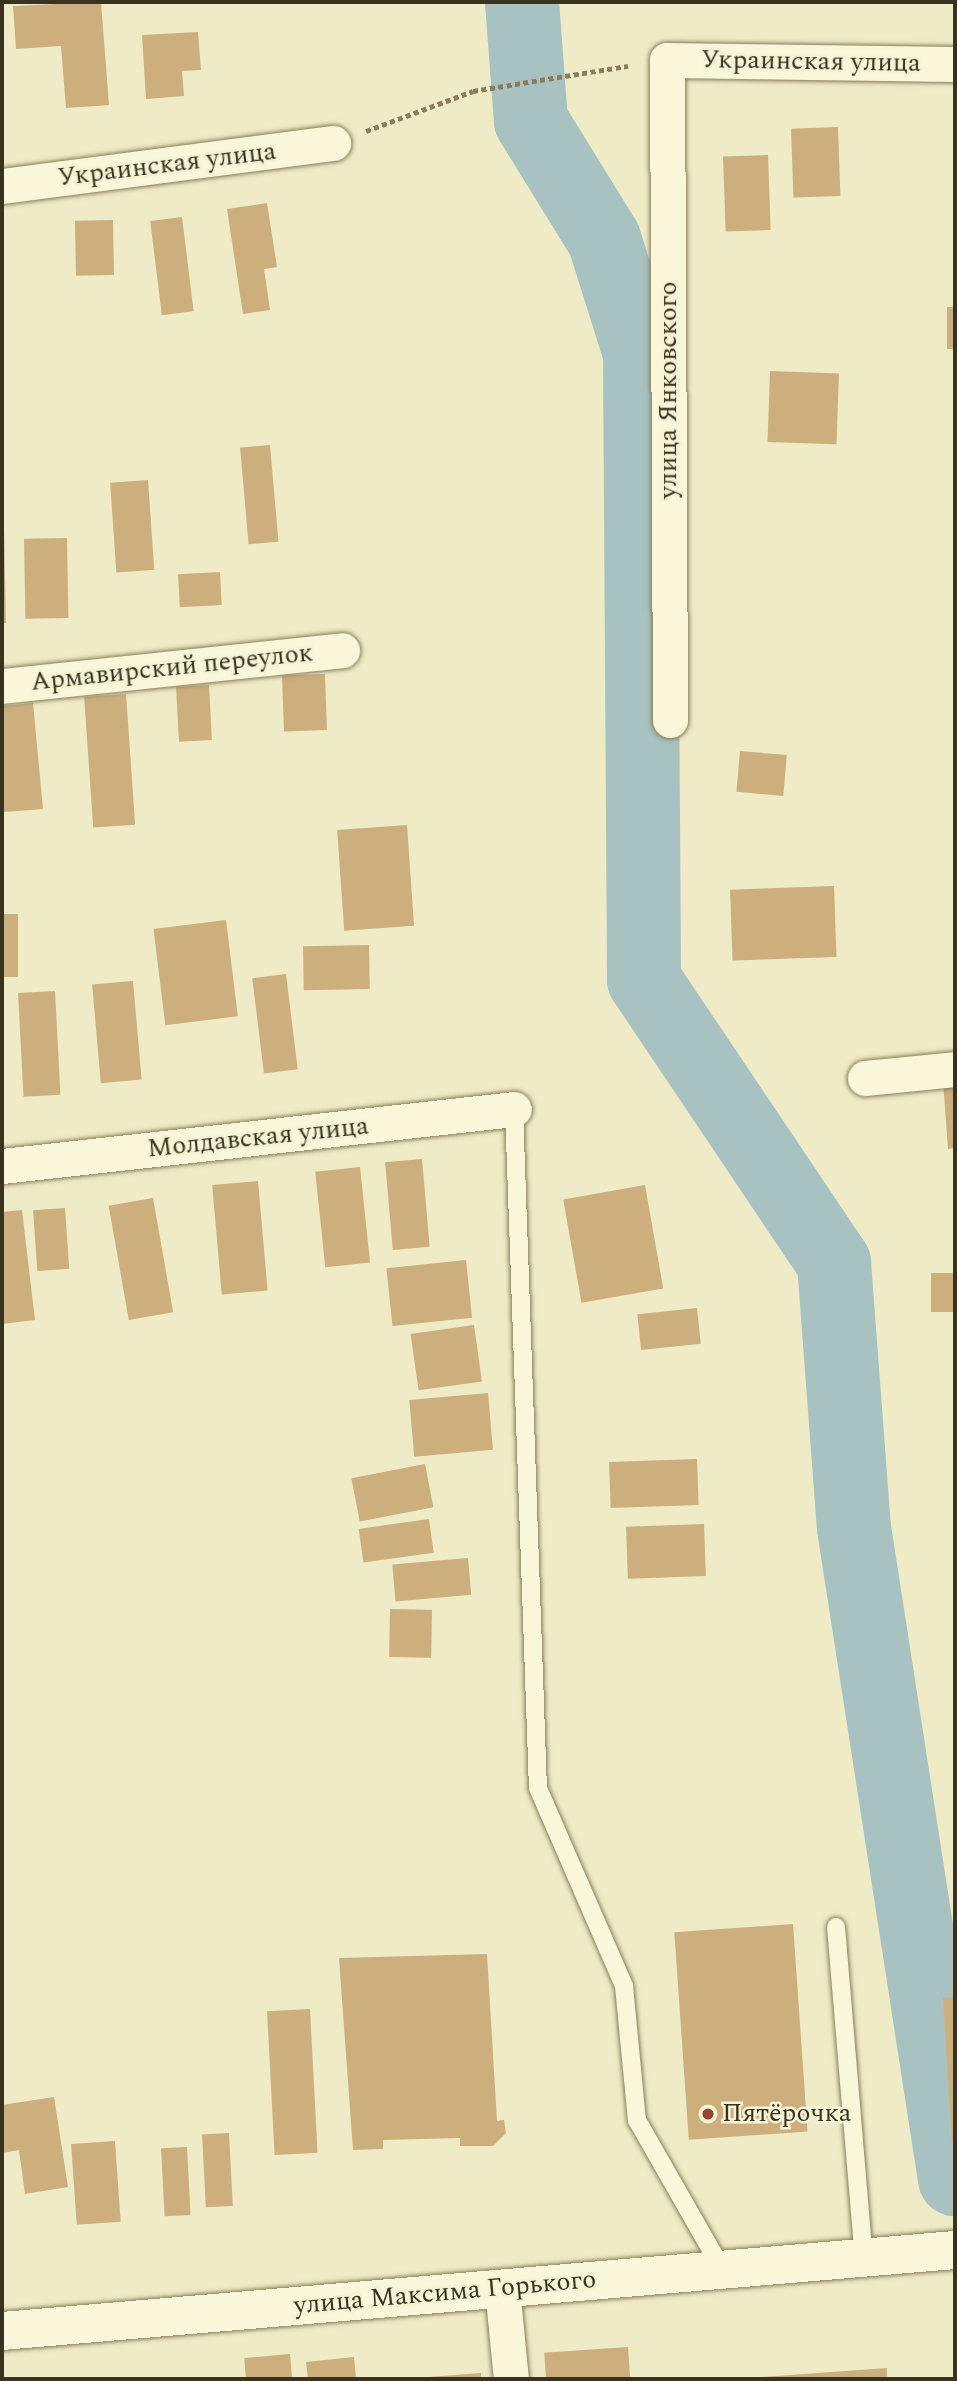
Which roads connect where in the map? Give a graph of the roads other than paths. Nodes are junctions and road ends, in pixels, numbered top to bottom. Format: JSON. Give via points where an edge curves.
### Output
{"nodes":[{"id":1,"x":667,"y":60,"type":"joint"},
{"id":2,"x":955,"y":64,"type":"edge"},
{"id":3,"x":333,"y":144,"type":"road end"},
{"id":4,"x":2,"y":186,"type":"edge"},
{"id":5,"x":342,"y":650,"type":"dead end"},
{"id":6,"x":2,"y":686,"type":"edge"},
{"id":7,"x":670,"y":720,"type":"dead end"},
{"id":8,"x":955,"y":1069,"type":"edge"},
{"id":9,"x":865,"y":1078,"type":"dead end"},
{"id":10,"x":514,"y":1109,"type":"joint"},
{"id":11,"x":2,"y":1166,"type":"edge"},
{"id":12,"x":836,"y":1927,"type":"dead end"},
{"id":13,"x":955,"y":2250,"type":"edge"},
{"id":14,"x":876,"y":2256,"type":"junction"},
{"id":15,"x":722,"y":2269,"type":"junction"},
{"id":16,"x":502,"y":2288,"type":"junction"},
{"id":17,"x":2,"y":2331,"type":"edge"},
{"id":18,"x":511,"y":2379,"type":"edge"}],
"edges":[{"from":1,"to":2,"type":"street","name":"Украинская улица"},
{"from":1,"to":7,"type":"street","name":"улица Янковского"},
{"from":3,"to":4,"type":"street","name":"Украинская улица"},
{"from":5,"to":6,"type":"street","name":"Армавирский переулок"},
{"from":8,"to":9,"type":"street"},
{"from":10,"to":11,"type":"street","name":"Молдавская улица"},
{"from":10,"to":15,"type":"lane","via":[[538,1788],[624,1986],[637,2120]]},
{"from":12,"to":14,"type":"lane"},
{"from":13,"to":14,"type":"main road","name":"улица Максима Горького"},
{"from":14,"to":15,"type":"main road","name":"улица Максима Горького"},
{"from":15,"to":16,"type":"main road","name":"улица Максима Горького"},
{"from":16,"to":17,"type":"main road","name":"улица Максима Горького"},
{"from":16,"to":18,"type":"street"}]}
